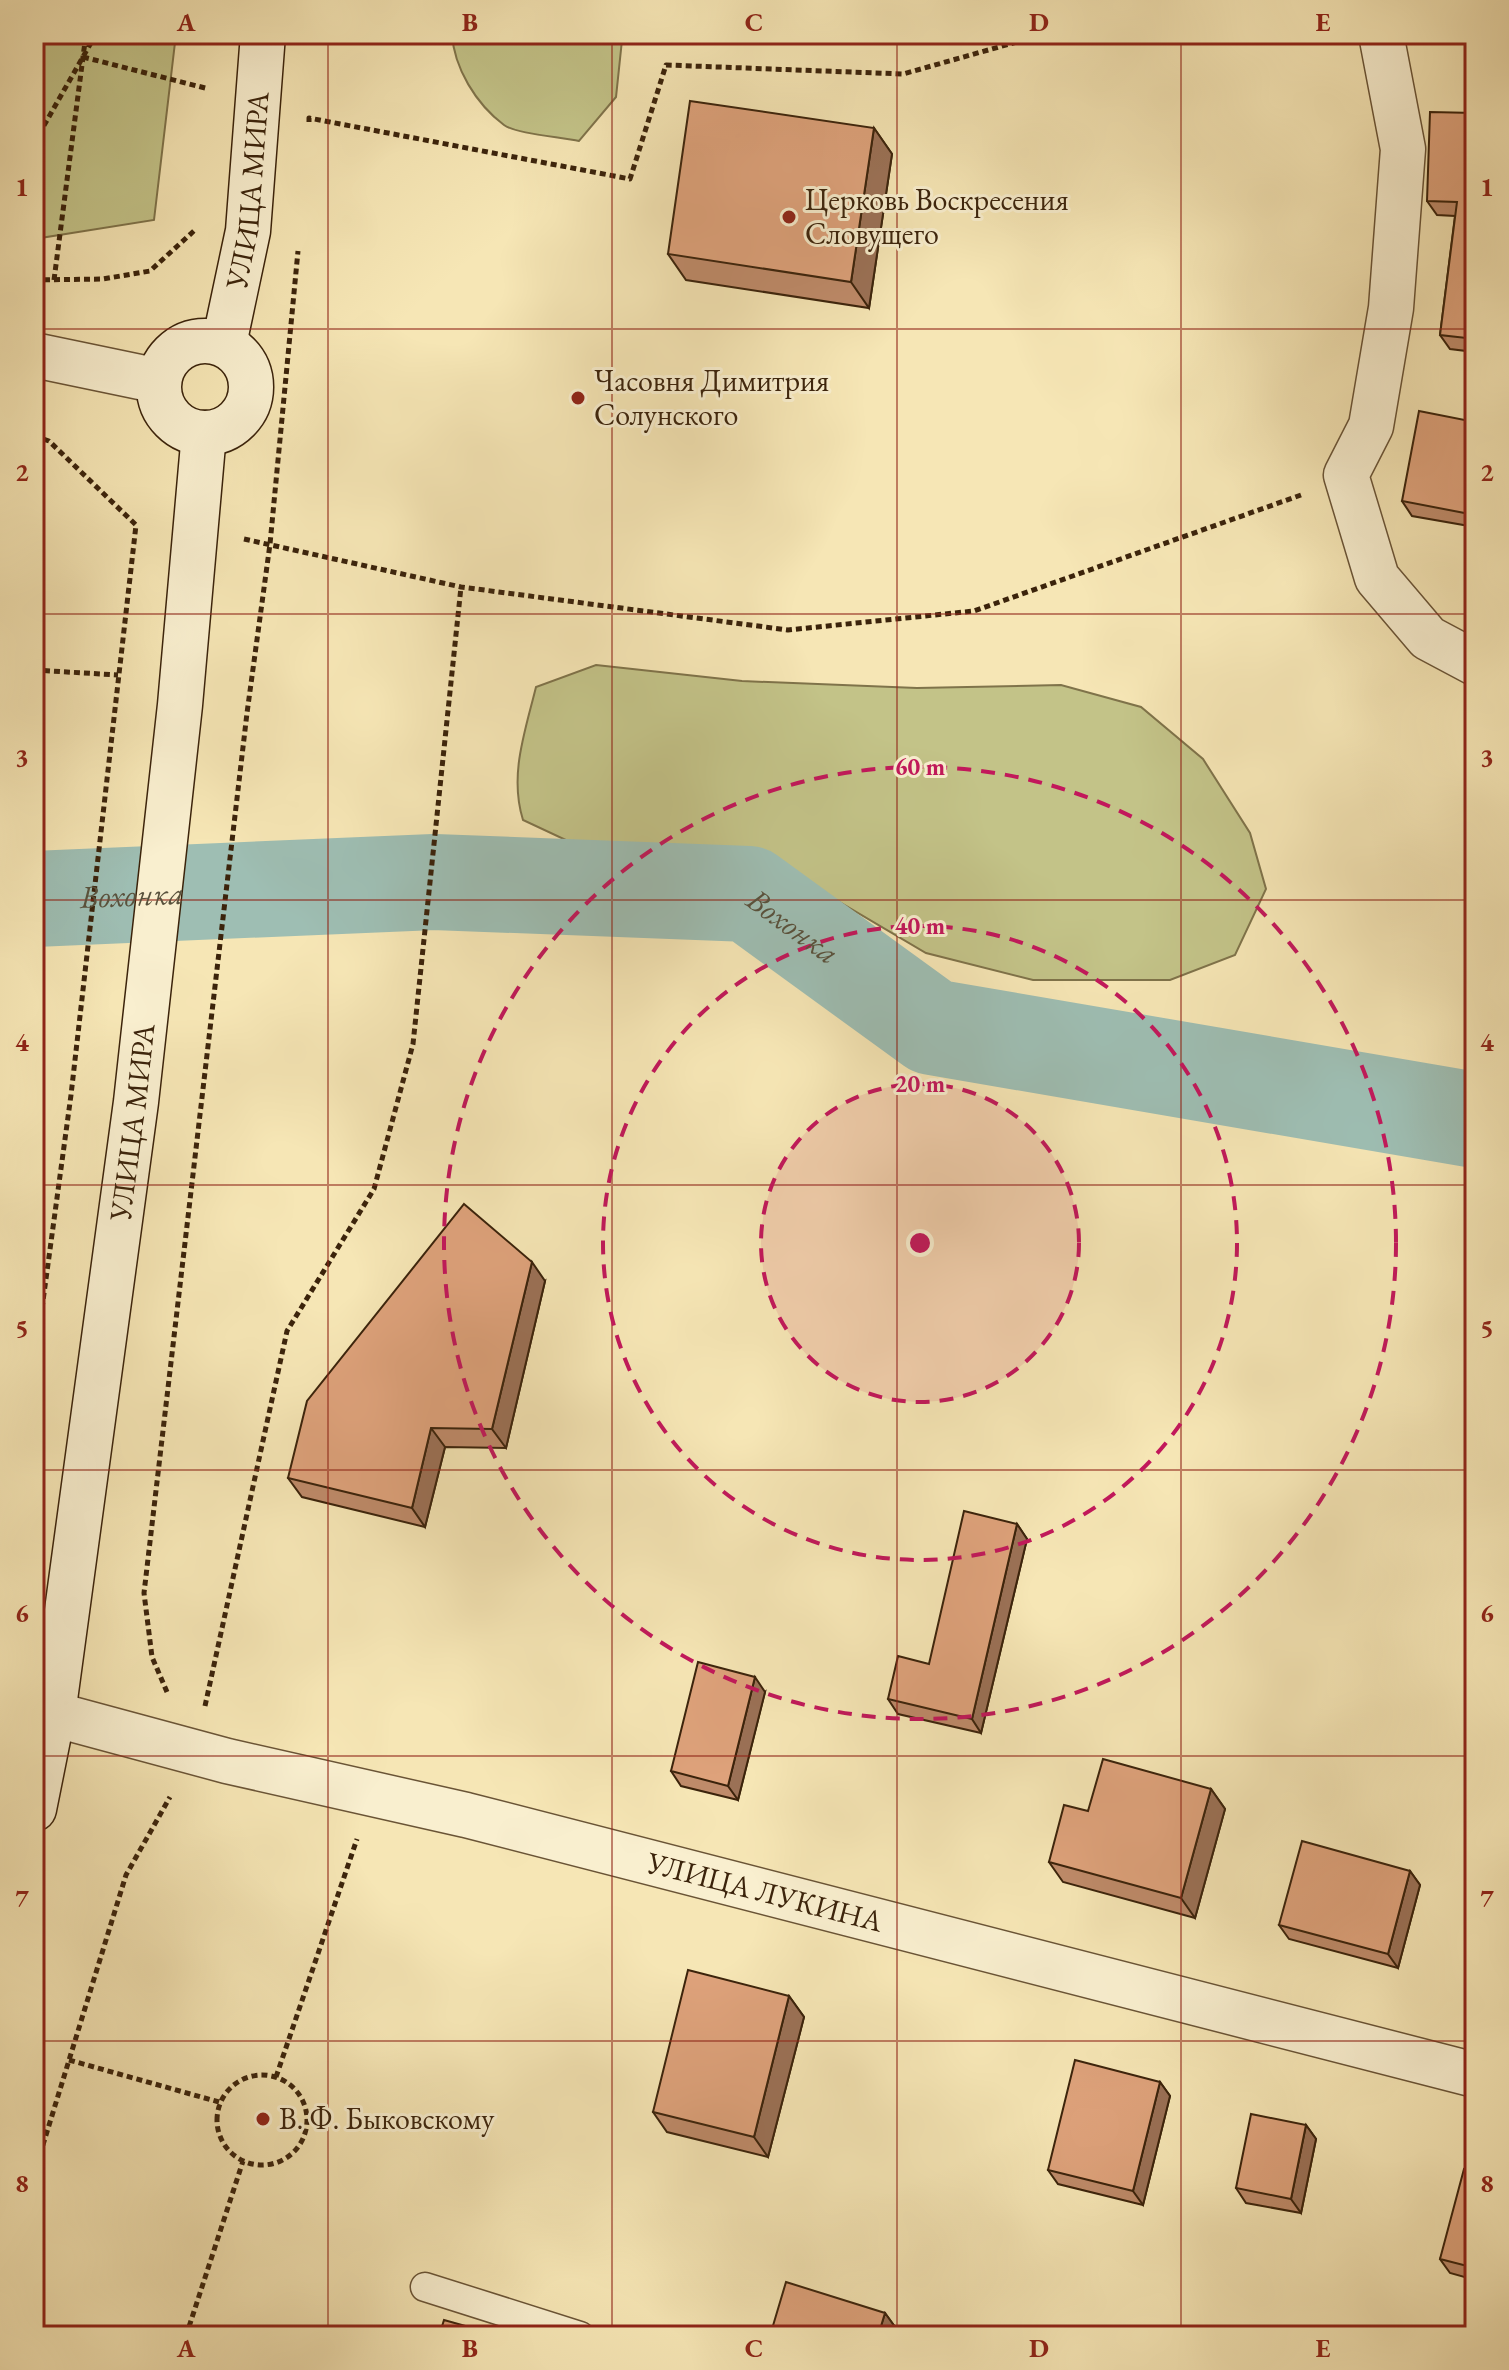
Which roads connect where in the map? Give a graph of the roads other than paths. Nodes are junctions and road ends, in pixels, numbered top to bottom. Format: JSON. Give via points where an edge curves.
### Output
{"nodes":[{"id":1,"x":263,"y":34,"type":"edge"},
{"id":2,"x":1381,"y":34,"type":"edge"},
{"id":3,"x":224,"y":344,"type":"junction"},
{"id":4,"x":34,"y":355,"type":"edge"},
{"id":5,"x":159,"y":381,"type":"junction"},
{"id":6,"x":204,"y":433,"type":"junction"},
{"id":7,"x":1475,"y":663,"type":"edge"},
{"id":8,"x":44,"y":1712,"type":"edge"},
{"id":9,"x":34,"y":1809,"type":"edge"},
{"id":10,"x":1475,"y":2075,"type":"edge"},
{"id":11,"x":425,"y":2287,"type":"dead end"},
{"id":12,"x":580,"y":2336,"type":"edge"}],
"edges":[{"from":1,"to":3,"type":"street","name":"УЛИЦА МИРА","via":[[248,231]]},
{"from":2,"to":7,"type":"street","via":[[1403,149],[1393,276],[1371,426],[1346,475],[1377,578],[1428,638]]},
{"from":3,"to":5,"type":"street","via":[[196,341],[182,346]]},
{"from":3,"to":6,"type":"street","via":[[246,366],[250,397],[233,423]]},
{"from":4,"to":5,"type":"street"},
{"from":5,"to":6,"type":"street","via":[[165,411],[175,422]]},
{"from":6,"to":8,"type":"street","name":"УЛИЦА МИРА","via":[[136,1102]]},
{"from":8,"to":9,"type":"street","name":"УЛИЦА МИРА"},
{"from":8,"to":10,"type":"street","name":"УЛИЦА ЛУКИНА"},
{"from":11,"to":12,"type":"lane"}]}
